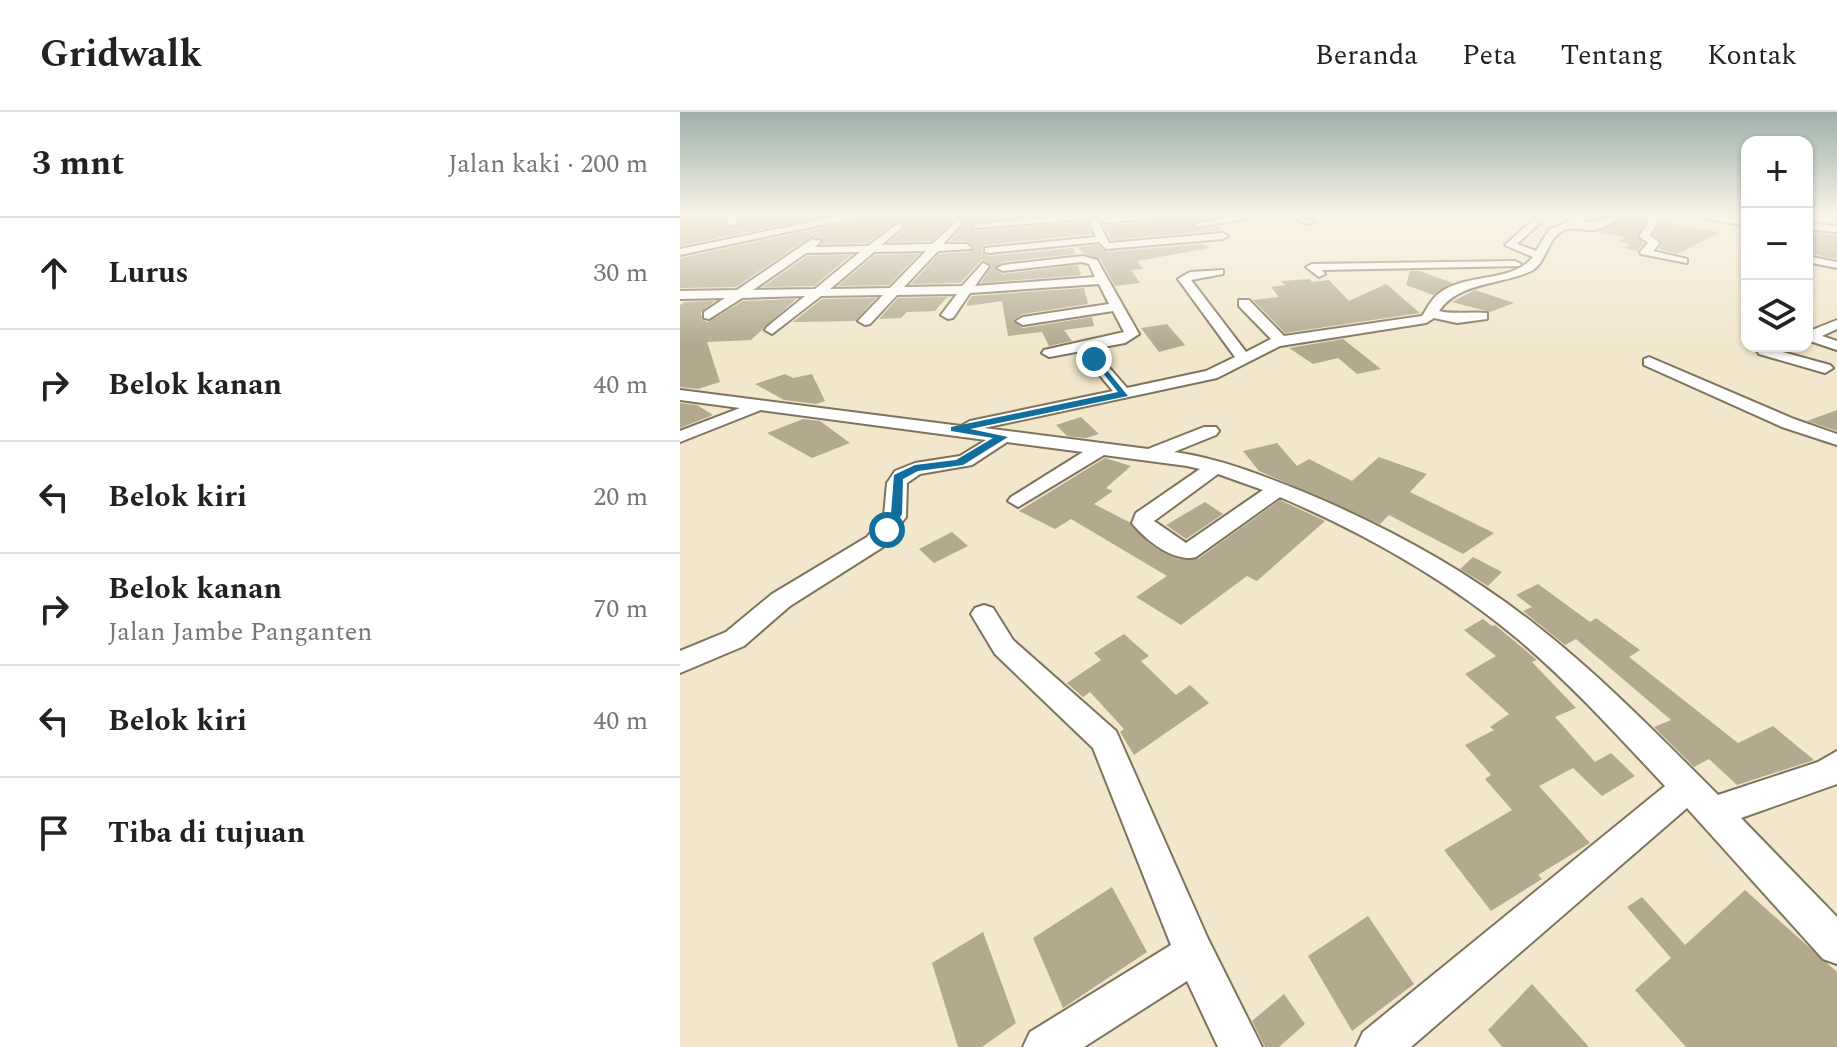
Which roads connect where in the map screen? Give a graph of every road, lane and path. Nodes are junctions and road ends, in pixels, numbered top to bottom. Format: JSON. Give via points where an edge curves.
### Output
{"nodes":[{"id":1,"x":788,"y":260,"type":"edge"},
{"id":2,"x":856,"y":260,"type":"edge"},
{"id":3,"x":923,"y":260,"type":"edge"},
{"id":4,"x":1035,"y":260,"type":"edge"},
{"id":5,"x":1536,"y":260,"type":"joint"},
{"id":6,"x":1677,"y":260,"type":"edge"},
{"id":7,"x":1813,"y":260,"type":"edge"},
{"id":8,"x":1683,"y":261,"type":"dead end"},
{"id":9,"x":1837,"y":265,"type":"edge"},
{"id":10,"x":983,"y":266,"type":"dead end"},
{"id":11,"x":1219,"y":272,"type":"dead end"},
{"id":12,"x":1319,"y":274,"type":"dead end"},
{"id":13,"x":1103,"y":280,"type":"junction"},
{"id":14,"x":967,"y":288,"type":"junction"},
{"id":15,"x":896,"y":289,"type":"junction"},
{"id":16,"x":821,"y":290,"type":"junction"},
{"id":17,"x":740,"y":293,"type":"junction"},
{"id":18,"x":680,"y":295,"type":"edge"},
{"id":19,"x":1244,"y":303,"type":"dead end"},
{"id":20,"x":1117,"y":307,"type":"junction"},
{"id":21,"x":1431,"y":313,"type":"junction"},
{"id":22,"x":709,"y":315,"type":"dead end"},
{"id":23,"x":948,"y":315,"type":"dead end"},
{"id":24,"x":1482,"y":316,"type":"dead end"},
{"id":25,"x":865,"y":321,"type":"dead end"},
{"id":26,"x":1023,"y":321,"type":"dead end"},
{"id":27,"x":1837,"y":324,"type":"edge"},
{"id":28,"x":772,"y":330,"type":"dead end"},
{"id":29,"x":1275,"y":343,"type":"junction"},
{"id":30,"x":1837,"y":348,"type":"edge"},
{"id":31,"x":1767,"y":352,"type":"edge"},
{"id":32,"x":1049,"y":353,"type":"dead end"},
{"id":33,"x":1243,"y":358,"type":"junction"},
{"id":34,"x":1094,"y":359,"type":"dead end"},
{"id":35,"x":1649,"y":362,"type":"dead end"},
{"id":36,"x":1831,"y":372,"type":"edge"},
{"id":37,"x":1124,"y":394,"type":"junction"},
{"id":38,"x":680,"y":395,"type":"edge"},
{"id":39,"x":757,"y":407,"type":"junction"},
{"id":40,"x":954,"y":429,"type":"junction"},
{"id":41,"x":1210,"y":431,"type":"dead end"},
{"id":42,"x":680,"y":437,"type":"edge"},
{"id":43,"x":1003,"y":437,"type":"junction"},
{"id":44,"x":1837,"y":440,"type":"edge"},
{"id":45,"x":1099,"y":450,"type":"junction"},
{"id":46,"x":1152,"y":455,"type":"junction"},
{"id":47,"x":1222,"y":468,"type":"junction"},
{"id":48,"x":1276,"y":490,"type":"junction"},
{"id":49,"x":1018,"y":501,"type":"dead end"},
{"id":50,"x":1164,"y":515,"type":"dead end"},
{"id":51,"x":984,"y":614,"type":"dead end"},
{"id":52,"x":680,"y":663,"type":"edge"},
{"id":53,"x":1837,"y":765,"type":"edge"},
{"id":54,"x":1701,"y":799,"type":"junction"},
{"id":55,"x":1837,"y":945,"type":"edge"},
{"id":56,"x":1194,"y":953,"type":"junction"},
{"id":57,"x":1045,"y":1047,"type":"edge"},
{"id":58,"x":1240,"y":1047,"type":"edge"},
{"id":59,"x":1378,"y":1047,"type":"edge"}],
"edges":[{"from":1,"to":17,"type":"street"},
{"from":2,"to":16,"type":"street"},
{"from":3,"to":15,"type":"street"},
{"from":4,"to":13,"type":"street","via":[[1003,264],[1089,260]]},
{"from":5,"to":12,"type":"street","via":[[1312,267]]},
{"from":5,"to":21,"type":"street","via":[[1523,272],[1457,289],[1442,297]]},
{"from":6,"to":8,"type":"street"},
{"from":7,"to":9,"type":"street"},
{"from":10,"to":14,"type":"street"},
{"from":11,"to":33,"type":"street","via":[[1184,279]]},
{"from":13,"to":14,"type":"street"},
{"from":13,"to":20,"type":"street"},
{"from":14,"to":15,"type":"street"},
{"from":14,"to":23,"type":"street"},
{"from":15,"to":16,"type":"street"},
{"from":15,"to":25,"type":"street"},
{"from":16,"to":17,"type":"street"},
{"from":16,"to":28,"type":"street"},
{"from":17,"to":18,"type":"street"},
{"from":17,"to":22,"type":"street"},
{"from":19,"to":29,"type":"street"},
{"from":20,"to":26,"type":"street"},
{"from":20,"to":32,"type":"street","via":[[1132,334]]},
{"from":21,"to":24,"type":"street"},
{"from":21,"to":29,"type":"street","via":[[1426,319]]},
{"from":27,"to":30,"type":"street","via":[[1809,336]]},
{"from":29,"to":33,"type":"street"},
{"from":30,"to":36,"type":"street"},
{"from":31,"to":36,"type":"street"},
{"from":33,"to":37,"type":"street","via":[[1211,375]]},
{"from":34,"to":37,"type":"street"},
{"from":35,"to":44,"type":"street"},
{"from":37,"to":40,"type":"street"},
{"from":38,"to":39,"type":"street"},
{"from":39,"to":40,"type":"street"},
{"from":39,"to":42,"type":"street"},
{"from":40,"to":43,"type":"street"},
{"from":41,"to":46,"type":"street"},
{"from":43,"to":45,"type":"street"},
{"from":43,"to":52,"type":"street","via":[[959,463],[902,475],[895,517],[875,542],[781,600],[735,639]]},
{"from":45,"to":46,"type":"street"},
{"from":45,"to":49,"type":"street"},
{"from":46,"to":47,"type":"street"},
{"from":47,"to":48,"type":"street"},
{"from":47,"to":48,"type":"street","via":[[1142,522],[1189,562]]},
{"from":47,"to":50,"type":"street"},
{"from":48,"to":54,"type":"street","via":[[1324,499],[1520,626]]},
{"from":51,"to":56,"type":"street","via":[[1004,647],[1105,740]]},
{"from":53,"to":54,"type":"street","via":[[1828,773]]},
{"from":54,"to":55,"type":"street"},
{"from":54,"to":59,"type":"street"},
{"from":56,"to":57,"type":"street"},
{"from":56,"to":58,"type":"street"}]}
